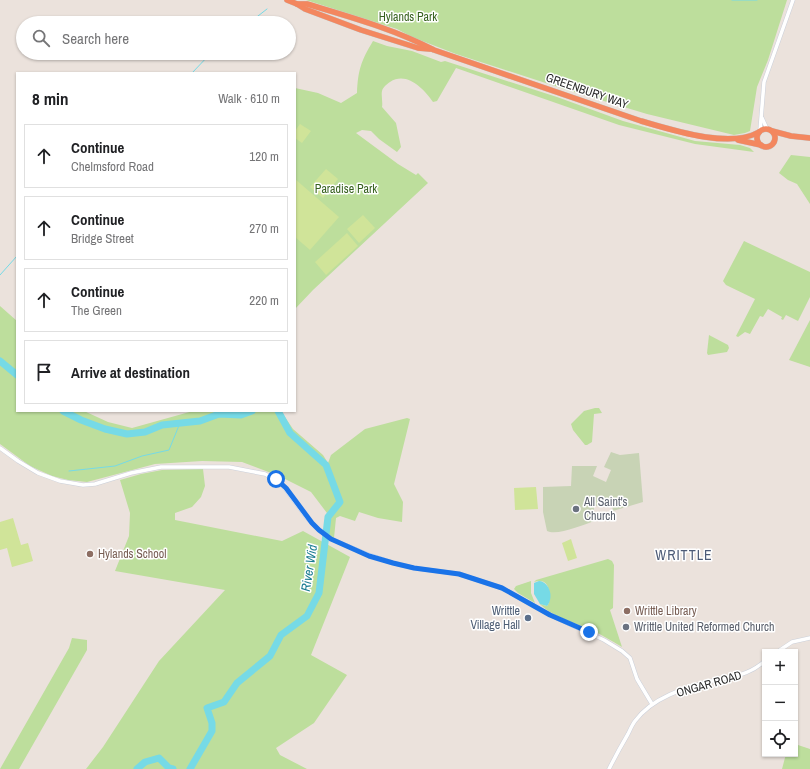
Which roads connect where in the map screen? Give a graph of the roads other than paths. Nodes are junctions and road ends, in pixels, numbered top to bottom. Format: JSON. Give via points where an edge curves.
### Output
{"nodes":[{"id":1,"x":287,"y":0,"type":"edge"},
{"id":2,"x":793,"y":0,"type":"edge"},
{"id":3,"x":761,"y":116,"type":"junction"},
{"id":4,"x":769,"y":130,"type":"junction"},
{"id":5,"x":760,"y":132,"type":"junction"},
{"id":6,"x":791,"y":136,"type":"junction"},
{"id":7,"x":810,"y":138,"type":"edge"},
{"id":8,"x":737,"y":139,"type":"junction"},
{"id":9,"x":774,"y":140,"type":"junction"},
{"id":10,"x":762,"y":145,"type":"junction"},
{"id":11,"x":0,"y":448,"type":"edge"},
{"id":12,"x":810,"y":638,"type":"edge"},
{"id":13,"x":782,"y":649,"type":"edge"},
{"id":14,"x":762,"y":663,"type":"edge"},
{"id":15,"x":652,"y":704,"type":"junction"},
{"id":16,"x":609,"y":769,"type":"edge"}],
"edges":[{"from":1,"to":8,"type":"highway","name":"GREENBURY WAY","via":[[374,25],[434,50],[642,121],[699,135]]},
{"from":2,"to":3,"type":"street","via":[[764,82]]},
{"from":3,"to":4,"type":"street"},
{"from":3,"to":5,"type":"street"},
{"from":4,"to":5,"type":"highway"},
{"from":4,"to":6,"type":"highway"},
{"from":4,"to":9,"type":"highway","via":[[774,135]]},
{"from":5,"to":8,"type":"highway","name":"GREENBURY WAY"},
{"from":5,"to":10,"type":"highway","via":[[758,140]]},
{"from":6,"to":7,"type":"highway"},
{"from":6,"to":9,"type":"highway"},
{"from":8,"to":10,"type":"highway","name":"GREENBURY WAY"},
{"from":9,"to":10,"type":"highway","via":[[769,146]]},
{"from":11,"to":15,"type":"street","via":[[38,473],[60,481],[83,485],[161,467],[222,466],[272,477],[281,483],[307,518],[329,538],[369,556],[393,563],[454,573],[502,588],[622,651],[632,661],[637,678]]},
{"from":12,"to":13,"type":"street","via":[[792,642]]},
{"from":14,"to":15,"type":"street","name":"ONGAR ROAD","via":[[744,674],[711,681]]},
{"from":15,"to":16,"type":"street","name":"ONGAR ROAD","via":[[634,722]]}]}
